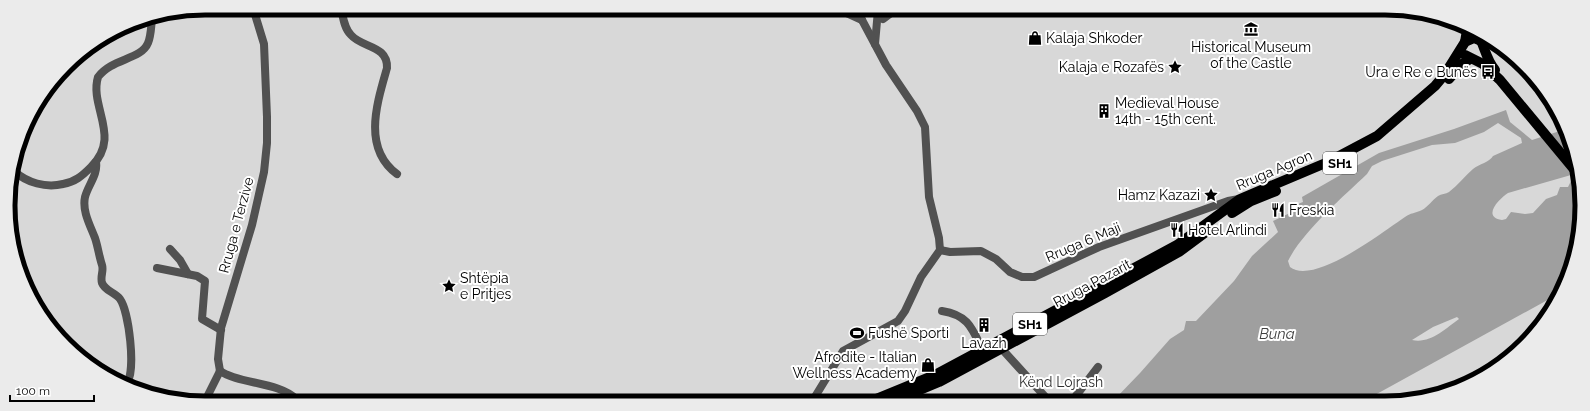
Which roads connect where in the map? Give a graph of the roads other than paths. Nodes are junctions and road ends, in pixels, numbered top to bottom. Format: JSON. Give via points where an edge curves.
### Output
{"nodes":[{"id":1,"x":255,"y":15,"type":"edge"},
{"id":2,"x":342,"y":15,"type":"edge"},
{"id":3,"x":851,"y":15,"type":"edge"},
{"id":4,"x":879,"y":16,"type":"edge"},
{"id":5,"x":862,"y":20,"type":"junction"},
{"id":6,"x":152,"y":22,"type":"edge"},
{"id":7,"x":1466,"y":34,"type":"edge"},
{"id":8,"x":1481,"y":42,"type":"edge"},
{"id":9,"x":875,"y":44,"type":"junction"},
{"id":10,"x":1464,"y":44,"type":"junction"},
{"id":11,"x":1472,"y":60,"type":"junction"},
{"id":12,"x":1500,"y":80,"type":"junction"},
{"id":13,"x":96,"y":162,"type":"junction"},
{"id":14,"x":1570,"y":165,"type":"edge"},
{"id":15,"x":18,"y":174,"type":"edge"},
{"id":16,"x":397,"y":174,"type":"dead end"},
{"id":17,"x":1240,"y":199,"type":"junction"},
{"id":18,"x":1183,"y":241,"type":"joint"},
{"id":19,"x":1194,"y":242,"type":"joint"},
{"id":20,"x":170,"y":249,"type":"dead end"},
{"id":21,"x":940,"y":250,"type":"junction"},
{"id":22,"x":157,"y":268,"type":"dead end"},
{"id":23,"x":188,"y":274,"type":"junction"},
{"id":24,"x":942,"y":311,"type":"dead end"},
{"id":25,"x":221,"y":330,"type":"junction"},
{"id":26,"x":1001,"y":348,"type":"junction"},
{"id":27,"x":982,"y":349,"type":"junction"},
{"id":28,"x":1098,"y":367,"type":"dead end"},
{"id":29,"x":220,"y":371,"type":"junction"},
{"id":30,"x":128,"y":379,"type":"edge"},
{"id":31,"x":208,"y":396,"type":"edge"},
{"id":32,"x":290,"y":396,"type":"edge"},
{"id":33,"x":816,"y":396,"type":"edge"},
{"id":34,"x":884,"y":396,"type":"edge"},
{"id":35,"x":906,"y":396,"type":"edge"},
{"id":36,"x":1044,"y":396,"type":"edge"},
{"id":37,"x":1076,"y":396,"type":"edge"}],
"edges":[{"from":1,"to":25,"type":"street","name":"Rruga e Terzive","via":[[264,44],[268,117],[265,162],[252,225]]},
{"from":2,"to":16,"type":"street","via":[[350,34],[377,49],[387,62],[377,105],[375,139],[384,162]]},
{"from":3,"to":5,"type":"street"},
{"from":4,"to":5,"type":"street"},
{"from":4,"to":9,"type":"street"},
{"from":5,"to":9,"type":"street"},
{"from":6,"to":13,"type":"street","via":[[150,39],[144,50],[112,64],[98,77],[97,95],[105,131]]},
{"from":7,"to":10,"type":"main road","name":"Rruga Agron","number":"SH1"},
{"from":8,"to":10,"type":"main road","via":[[1472,38]]},
{"from":8,"to":11,"type":"main road","via":[[1480,58]]},
{"from":8,"to":12,"type":"main road"},
{"from":9,"to":21,"type":"street","via":[[893,77],[918,111],[925,127],[929,198]]},
{"from":10,"to":11,"type":"main road","via":[[1465,55]]},
{"from":10,"to":17,"type":"main road","name":"Rruga Agron","number":"SH1","via":[[1435,86],[1383,132],[1328,162]]},
{"from":11,"to":12,"type":"main road","via":[[1483,64]]},
{"from":11,"to":19,"type":"main road","name":"Rruga Agron","number":"SH1","via":[[1462,64],[1434,95],[1381,141],[1326,171],[1239,208]]},
{"from":12,"to":14,"type":"main road"},
{"from":13,"to":15,"type":"street","via":[[75,180],[53,186],[40,185]]},
{"from":13,"to":30,"type":"street","via":[[97,169],[85,197],[85,208],[102,265],[102,283],[120,299],[126,313],[131,368]]},
{"from":17,"to":18,"type":"main road","name":"Rruga Agron","number":"SH1"},
{"from":17,"to":21,"type":"street","name":"Rruga 6 Maji","via":[[1099,247],[1034,277],[1022,277],[1010,272],[996,259],[981,251]]},
{"from":18,"to":27,"type":"main road","name":"Rruga Pazarit","number":"SH1"},
{"from":19,"to":26,"type":"main road","name":"Rruga Pazarit","number":"SH1"},
{"from":20,"to":23,"type":"street"},
{"from":21,"to":33,"type":"street","via":[[921,277],[898,321],[843,352]]},
{"from":22,"to":23,"type":"street","name":"Rruga e Terzive"},
{"from":23,"to":25,"type":"street","name":"Rruga e Terzive","via":[[206,281],[202,319]]},
{"from":24,"to":27,"type":"street","via":[[968,322]]},
{"from":25,"to":29,"type":"street","name":"Rruga e Terzive","via":[[218,359]]},
{"from":26,"to":35,"type":"main road","name":"Rruga Pazarit","number":"SH1","via":[[939,382]]},
{"from":26,"to":36,"type":"street"},
{"from":27,"to":34,"type":"main road","name":"Rruga Pazarit","number":"SH1","via":[[935,375]]},
{"from":28,"to":37,"type":"street"},
{"from":29,"to":31,"type":"street"},
{"from":29,"to":32,"type":"street"}]}
